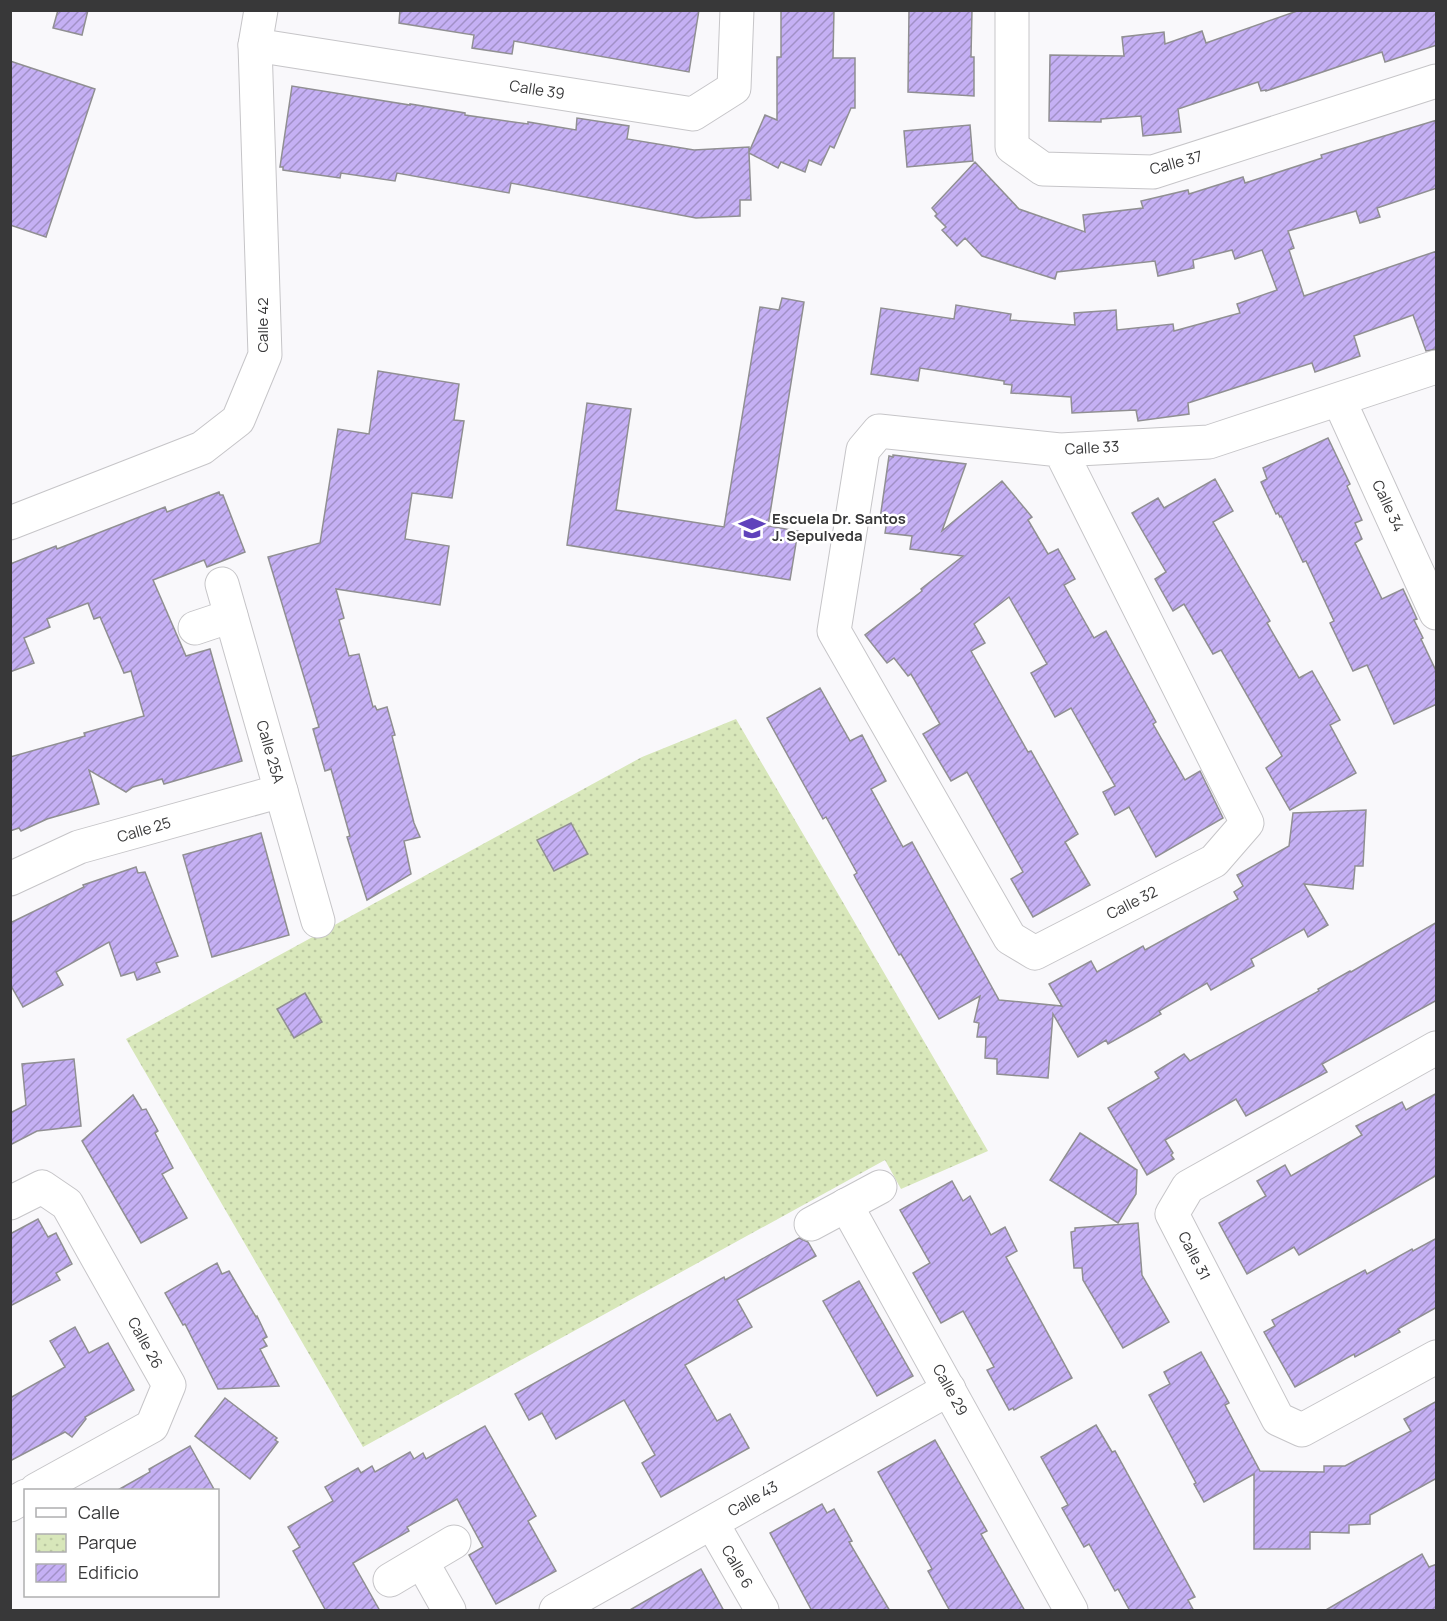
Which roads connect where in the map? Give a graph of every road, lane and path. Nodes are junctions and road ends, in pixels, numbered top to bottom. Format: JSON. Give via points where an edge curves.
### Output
{"nodes":[{"id":1,"x":261,"y":10,"type":"edge"},
{"id":2,"x":737,"y":10,"type":"edge"},
{"id":3,"x":1012,"y":10,"type":"edge"},
{"id":4,"x":255,"y":45,"type":"junction"},
{"id":5,"x":1437,"y":81,"type":"edge"},
{"id":6,"x":1437,"y":367,"type":"edge"},
{"id":7,"x":1339,"y":400,"type":"junction"},
{"id":8,"x":1060,"y":450,"type":"junction"},
{"id":9,"x":10,"y":523,"type":"edge"},
{"id":10,"x":844,"y":565,"type":"joint"},
{"id":11,"x":222,"y":584,"type":"dead end"},
{"id":12,"x":1437,"y":613,"type":"edge"},
{"id":13,"x":231,"y":616,"type":"junction"},
{"id":14,"x":195,"y":628,"type":"dead end"},
{"id":15,"x":281,"y":791,"type":"junction"},
{"id":16,"x":10,"y":879,"type":"edge"},
{"id":17,"x":318,"y":921,"type":"dead end"},
{"id":18,"x":1437,"y":1048,"type":"edge"},
{"id":19,"x":880,"y":1186,"type":"dead end"},
{"id":20,"x":10,"y":1203,"type":"edge"},
{"id":21,"x":846,"y":1205,"type":"junction"},
{"id":22,"x":811,"y":1224,"type":"dead end"},
{"id":23,"x":1437,"y":1357,"type":"edge"},
{"id":24,"x":950,"y":1389,"type":"junction"},
{"id":25,"x":40,"y":1489,"type":"edge"},
{"id":26,"x":24,"y":1497,"type":"edge"},
{"id":27,"x":10,"y":1505,"type":"edge"},
{"id":28,"x":712,"y":1523,"type":"junction"},
{"id":29,"x":454,"y":1542,"type":"dead end"},
{"id":30,"x":422,"y":1562,"type":"junction"},
{"id":31,"x":390,"y":1580,"type":"dead end"},
{"id":32,"x":449,"y":1611,"type":"edge"},
{"id":33,"x":556,"y":1611,"type":"edge"},
{"id":34,"x":762,"y":1611,"type":"edge"},
{"id":35,"x":1071,"y":1611,"type":"edge"}],
"edges":[{"from":1,"to":4,"type":"street","name":"Calle 42"},
{"from":2,"to":4,"type":"street","name":"Calle 39","via":[[734,88],[693,114]]},
{"from":3,"to":5,"type":"street","name":"Calle 37","via":[[1012,147],[1043,169],[1153,172]]},
{"from":4,"to":9,"type":"street","name":"Calle 42","via":[[265,355],[238,420],[202,448]]},
{"from":6,"to":7,"type":"street","name":"Calle 33"},
{"from":7,"to":8,"type":"street","name":"Calle 33","via":[[1209,442]]},
{"from":7,"to":12,"type":"street","name":"Calle 34"},
{"from":8,"to":10,"type":"street","name":"Calle 33","via":[[879,431],[863,450]]},
{"from":8,"to":10,"type":"street","name":"Calle 32","via":[[1247,823],[1214,861],[1035,953],[1010,939],[834,631]]},
{"from":11,"to":13,"type":"street","name":"Calle 25A"},
{"from":13,"to":14,"type":"street"},
{"from":13,"to":15,"type":"street","name":"Calle 25A"},
{"from":15,"to":16,"type":"street","name":"Calle 25","via":[[79,848]]},
{"from":15,"to":17,"type":"street","name":"Calle 25A"},
{"from":18,"to":23,"type":"street","name":"Calle 31","via":[[1188,1187],[1172,1214],[1278,1419],[1302,1430]]},
{"from":19,"to":21,"type":"street"},
{"from":20,"to":25,"type":"street","name":"Calle 26","via":[[42,1187],[67,1204],[169,1385],[152,1426]]},
{"from":21,"to":22,"type":"street"},
{"from":21,"to":24,"type":"street","name":"Calle 29"},
{"from":24,"to":28,"type":"street","name":"Calle 43"},
{"from":24,"to":35,"type":"street","name":"Calle 29"},
{"from":26,"to":27,"type":"street"},
{"from":28,"to":33,"type":"street","name":"Calle 43"},
{"from":28,"to":34,"type":"street","name":"Calle 6"},
{"from":29,"to":30,"type":"street"},
{"from":30,"to":31,"type":"street"},
{"from":30,"to":32,"type":"street"}]}
